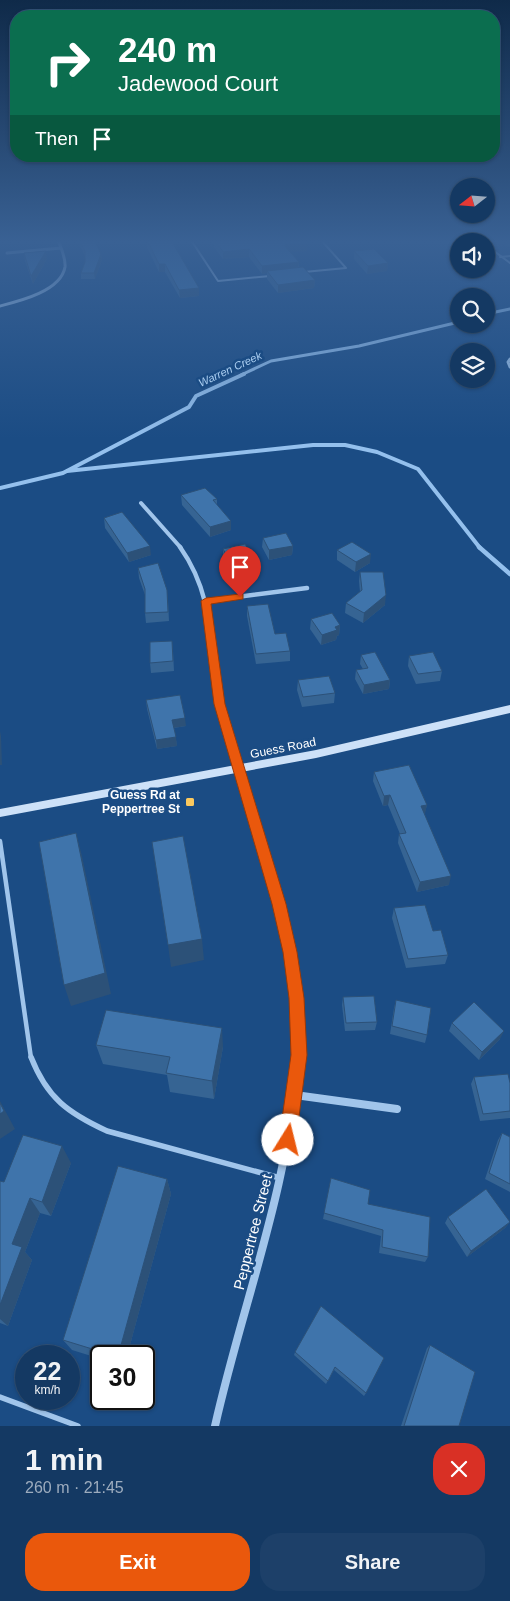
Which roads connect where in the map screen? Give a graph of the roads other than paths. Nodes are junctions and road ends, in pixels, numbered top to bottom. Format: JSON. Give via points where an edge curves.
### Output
{"nodes":[{"id":1,"x":509,"y":360,"type":"edge"},
{"id":2,"x":510,"y":367,"type":"edge"},
{"id":3,"x":141,"y":503,"type":"dead end"},
{"id":4,"x":308,"y":588,"type":"dead end"},
{"id":5,"x":206,"y":601,"type":"junction"},
{"id":6,"x":510,"y":709,"type":"edge"},
{"id":7,"x":239,"y":770,"type":"junction"},
{"id":8,"x":0,"y":813,"type":"edge"},
{"id":9,"x":0,"y":840,"type":"edge"},
{"id":10,"x":295,"y":1095,"type":"junction"},
{"id":11,"x":397,"y":1109,"type":"dead end"},
{"id":12,"x":280,"y":1178,"type":"junction"},
{"id":13,"x":0,"y":1397,"type":"edge"},
{"id":14,"x":78,"y":1426,"type":"edge"},
{"id":15,"x":215,"y":1426,"type":"edge"}],
"edges":[{"from":1,"to":2,"type":"street"},
{"from":3,"to":5,"type":"street","name":"Peppertree Street","via":[[178,543]]},
{"from":4,"to":5,"type":"street"},
{"from":5,"to":7,"type":"street","name":"Peppertree Street","via":[[220,704]]},
{"from":6,"to":7,"type":"main road","name":"Guess Road"},
{"from":7,"to":8,"type":"main road","name":"Guess Road"},
{"from":7,"to":10,"type":"street","name":"Peppertree Street","via":[[290,952],[299,1055]]},
{"from":9,"to":12,"type":"lane","via":[[30,1052],[48,1093],[63,1108],[107,1131]]},
{"from":10,"to":11,"type":"street"},
{"from":10,"to":12,"type":"street","name":"Peppertree Street"},
{"from":12,"to":15,"type":"street","name":"Peppertree Street","via":[[268,1234]]},
{"from":13,"to":14,"type":"lane"}]}
